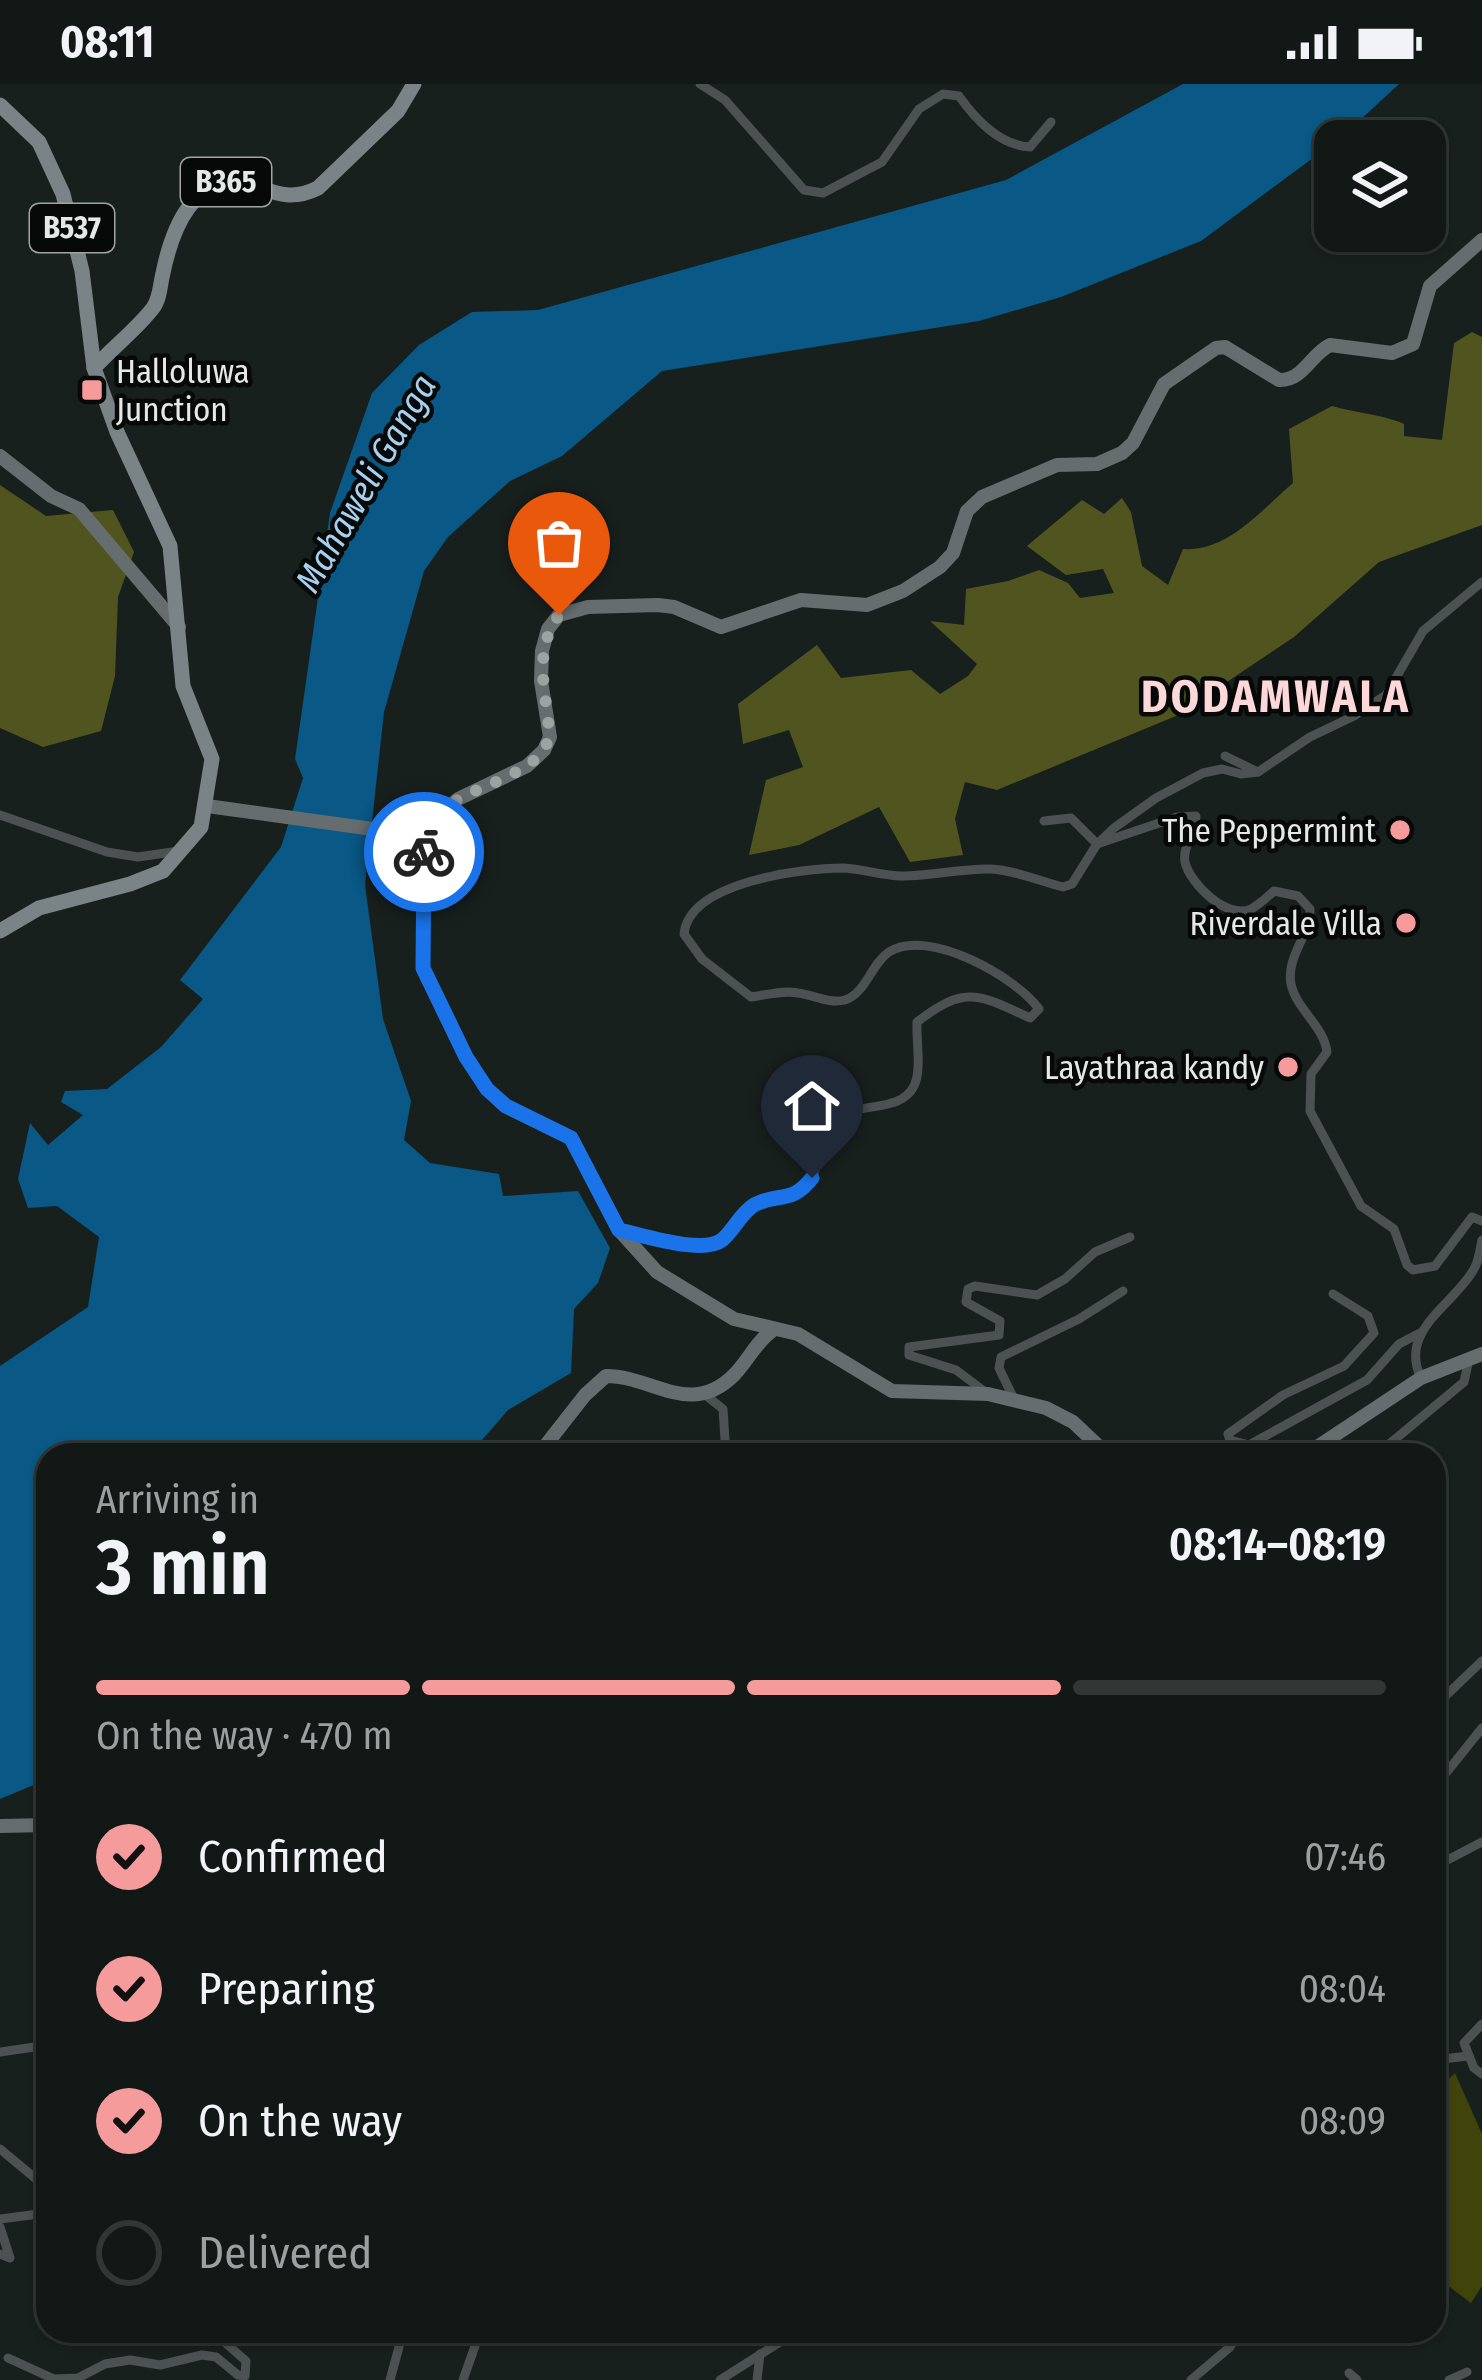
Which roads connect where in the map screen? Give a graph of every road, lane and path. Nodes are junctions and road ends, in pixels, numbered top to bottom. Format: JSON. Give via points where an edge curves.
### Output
{"nodes":[{"id":1,"x":414,"y":84,"type":"edge"},
{"id":2,"x":700,"y":84,"type":"edge"},
{"id":3,"x":0,"y":105,"type":"edge"},
{"id":4,"x":1051,"y":122,"type":"dead end"},
{"id":5,"x":1482,"y":240,"type":"edge"},
{"id":6,"x":94,"y":368,"type":"junction"},
{"id":7,"x":0,"y":456,"type":"edge"},
{"id":8,"x":1482,"y":583,"type":"edge"},
{"id":9,"x":179,"y":627,"type":"junction"},
{"id":10,"x":1225,"y":756,"type":"dead end"},
{"id":11,"x":1258,"y":772,"type":"junction"},
{"id":12,"x":207,"y":806,"type":"junction"},
{"id":13,"x":0,"y":814,"type":"edge"},
{"id":14,"x":1044,"y":821,"type":"dead end"},
{"id":15,"x":423,"y":836,"type":"junction"},
{"id":16,"x":1097,"y":844,"type":"junction"},
{"id":17,"x":185,"y":850,"type":"junction"},
{"id":18,"x":0,"y":931,"type":"edge"},
{"id":19,"x":1482,"y":1221,"type":"edge"},
{"id":20,"x":619,"y":1230,"type":"junction"},
{"id":21,"x":1130,"y":1238,"type":"dead end"},
{"id":22,"x":1482,"y":1240,"type":"edge"},
{"id":23,"x":1124,"y":1291,"type":"dead end"},
{"id":24,"x":1333,"y":1294,"type":"dead end"},
{"id":25,"x":773,"y":1330,"type":"junction"},
{"id":26,"x":1420,"y":1333,"type":"junction"},
{"id":27,"x":1476,"y":1356,"type":"edge"},
{"id":28,"x":1420,"y":1378,"type":"junction"},
{"id":29,"x":703,"y":1393,"type":"junction"},
{"id":30,"x":988,"y":1394,"type":"junction"},
{"id":31,"x":1015,"y":1400,"type":"junction"},
{"id":32,"x":547,"y":1443,"type":"edge"},
{"id":33,"x":725,"y":1443,"type":"edge"},
{"id":34,"x":1096,"y":1443,"type":"edge"},
{"id":35,"x":1241,"y":1443,"type":"edge"},
{"id":36,"x":1253,"y":1443,"type":"edge"},
{"id":37,"x":1323,"y":1443,"type":"edge"},
{"id":38,"x":1390,"y":1443,"type":"edge"},
{"id":39,"x":1482,"y":1661,"type":"edge"},
{"id":40,"x":1446,"y":1696,"type":"edge"},
{"id":41,"x":1482,"y":1728,"type":"edge"},
{"id":42,"x":1446,"y":1773,"type":"edge"},
{"id":43,"x":0,"y":1826,"type":"edge"},
{"id":44,"x":36,"y":1826,"type":"edge"},
{"id":45,"x":1482,"y":1841,"type":"edge"},
{"id":46,"x":1446,"y":1860,"type":"edge"},
{"id":47,"x":1482,"y":2024,"type":"edge"},
{"id":48,"x":36,"y":2046,"type":"edge"},
{"id":49,"x":0,"y":2052,"type":"edge"},
{"id":50,"x":1468,"y":2056,"type":"junction"},
{"id":51,"x":1446,"y":2059,"type":"edge"},
{"id":52,"x":1482,"y":2074,"type":"edge"},
{"id":53,"x":0,"y":2149,"type":"edge"},
{"id":54,"x":36,"y":2179,"type":"edge"},
{"id":55,"x":36,"y":2216,"type":"edge"},
{"id":56,"x":0,"y":2223,"type":"edge"},
{"id":57,"x":0,"y":2254,"type":"edge"},
{"id":58,"x":226,"y":2343,"type":"edge"},
{"id":59,"x":398,"y":2343,"type":"edge"},
{"id":60,"x":473,"y":2343,"type":"edge"},
{"id":61,"x":783,"y":2343,"type":"edge"},
{"id":62,"x":1232,"y":2343,"type":"edge"},
{"id":63,"x":760,"y":2354,"type":"junction"},
{"id":64,"x":8,"y":2358,"type":"dead end"},
{"id":65,"x":1467,"y":2372,"type":"dead end"},
{"id":66,"x":246,"y":2378,"type":"edge"},
{"id":67,"x":390,"y":2380,"type":"edge"},
{"id":68,"x":463,"y":2380,"type":"edge"},
{"id":69,"x":720,"y":2380,"type":"edge"},
{"id":70,"x":757,"y":2380,"type":"edge"},
{"id":71,"x":1191,"y":2380,"type":"edge"},
{"id":72,"x":1450,"y":2380,"type":"edge"}],
"edges":[{"from":1,"to":6,"type":"main road","number":"B365","via":[[398,111],[305,195],[234,181],[203,192],[181,218],[154,307]]},
{"from":2,"to":4,"type":"street","via":[[813,194],[882,162],[920,109],[943,94],[959,96],[979,124],[1022,147]]},
{"from":3,"to":6,"type":"main road","number":"B537","via":[[39,142],[63,194]]},
{"from":5,"to":15,"type":"street","via":[[1430,286],[1413,344],[1392,352],[1330,345],[1287,381],[1216,348],[1163,384],[1122,453],[1097,464],[1057,465],[982,497],[940,567],[882,602],[801,600],[721,627],[658,605],[559,615],[542,651],[550,737],[544,750],[458,799]]},
{"from":6,"to":9,"type":"main road","via":[[170,546]]},
{"from":7,"to":9,"type":"street","via":[[79,508]]},
{"from":8,"to":11,"type":"street","via":[[1423,632],[1386,695]]},
{"from":9,"to":12,"type":"main road","via":[[183,686],[212,760]]},
{"from":10,"to":11,"type":"street"},
{"from":11,"to":16,"type":"street","via":[[1203,773]]},
{"from":12,"to":15,"type":"street"},
{"from":12,"to":17,"type":"main road"},
{"from":13,"to":17,"type":"street","via":[[106,852]]},
{"from":14,"to":16,"type":"street","via":[[1071,818]]},
{"from":15,"to":20,"type":"street","via":[[423,968],[466,1057],[506,1106],[571,1138]]},
{"from":16,"to":19,"type":"street","via":[[1196,816],[1186,865],[1210,897],[1240,911],[1274,891],[1298,896],[1310,921],[1290,967],[1292,989],[1327,1052],[1311,1074],[1310,1112],[1341,1172],[1361,1206],[1394,1229],[1413,1270],[1435,1266],[1472,1217]]},
{"from":16,"to":20,"type":"street","via":[[1063,887],[995,869],[903,876],[812,869],[782,872],[696,908],[684,934],[751,997],[796,992],[842,1001],[886,954],[934,947],[978,962],[1039,1009],[1030,1018],[970,994],[943,1002],[917,1022],[908,1094],[846,1111],[831,1125],[803,1190],[751,1207],[722,1240],[690,1246]]},
{"from":17,"to":18,"type":"main road","via":[[163,872],[39,908]]},
{"from":20,"to":25,"type":"street","via":[[657,1273],[734,1319]]},
{"from":21,"to":30,"type":"street","via":[[1095,1252],[1037,1295],[968,1289],[966,1302],[1000,1322],[999,1335],[909,1347],[909,1355],[956,1370]]},
{"from":22,"to":26,"type":"street","via":[[1475,1267]]},
{"from":23,"to":31,"type":"street","via":[[1001,1357]]},
{"from":24,"to":35,"type":"street","via":[[1368,1316],[1374,1333],[1344,1366],[1228,1434]]},
{"from":25,"to":29,"type":"street","via":[[733,1377]]},
{"from":25,"to":30,"type":"street","via":[[798,1334],[892,1391]]},
{"from":26,"to":28,"type":"street"},
{"from":26,"to":36,"type":"street","via":[[1399,1343],[1366,1380]]},
{"from":27,"to":28,"type":"street"},
{"from":27,"to":38,"type":"street","via":[[1464,1382]]},
{"from":28,"to":37,"type":"street"},
{"from":29,"to":32,"type":"street","via":[[682,1396],[606,1376]]},
{"from":29,"to":33,"type":"street","via":[[724,1409]]},
{"from":30,"to":31,"type":"street"},
{"from":31,"to":34,"type":"street","via":[[1073,1421]]},
{"from":39,"to":40,"type":"street"},
{"from":41,"to":42,"type":"street"},
{"from":43,"to":44,"type":"street"},
{"from":45,"to":46,"type":"street"},
{"from":47,"to":50,"type":"street","via":[[1464,2043]]},
{"from":48,"to":49,"type":"street"},
{"from":50,"to":51,"type":"street"},
{"from":50,"to":52,"type":"street"},
{"from":53,"to":54,"type":"street"},
{"from":55,"to":56,"type":"street"},
{"from":56,"to":57,"type":"street","via":[[10,2258]]},
{"from":58,"to":66,"type":"street","via":[[246,2361]]},
{"from":59,"to":67,"type":"street"},
{"from":60,"to":68,"type":"street"},
{"from":61,"to":63,"type":"street"},
{"from":62,"to":71,"type":"street"},
{"from":63,"to":69,"type":"street"},
{"from":63,"to":70,"type":"street"},
{"from":64,"to":66,"type":"street","via":[[54,2379],[105,2364],[160,2365],[202,2354]]},
{"from":65,"to":72,"type":"street"}]}
